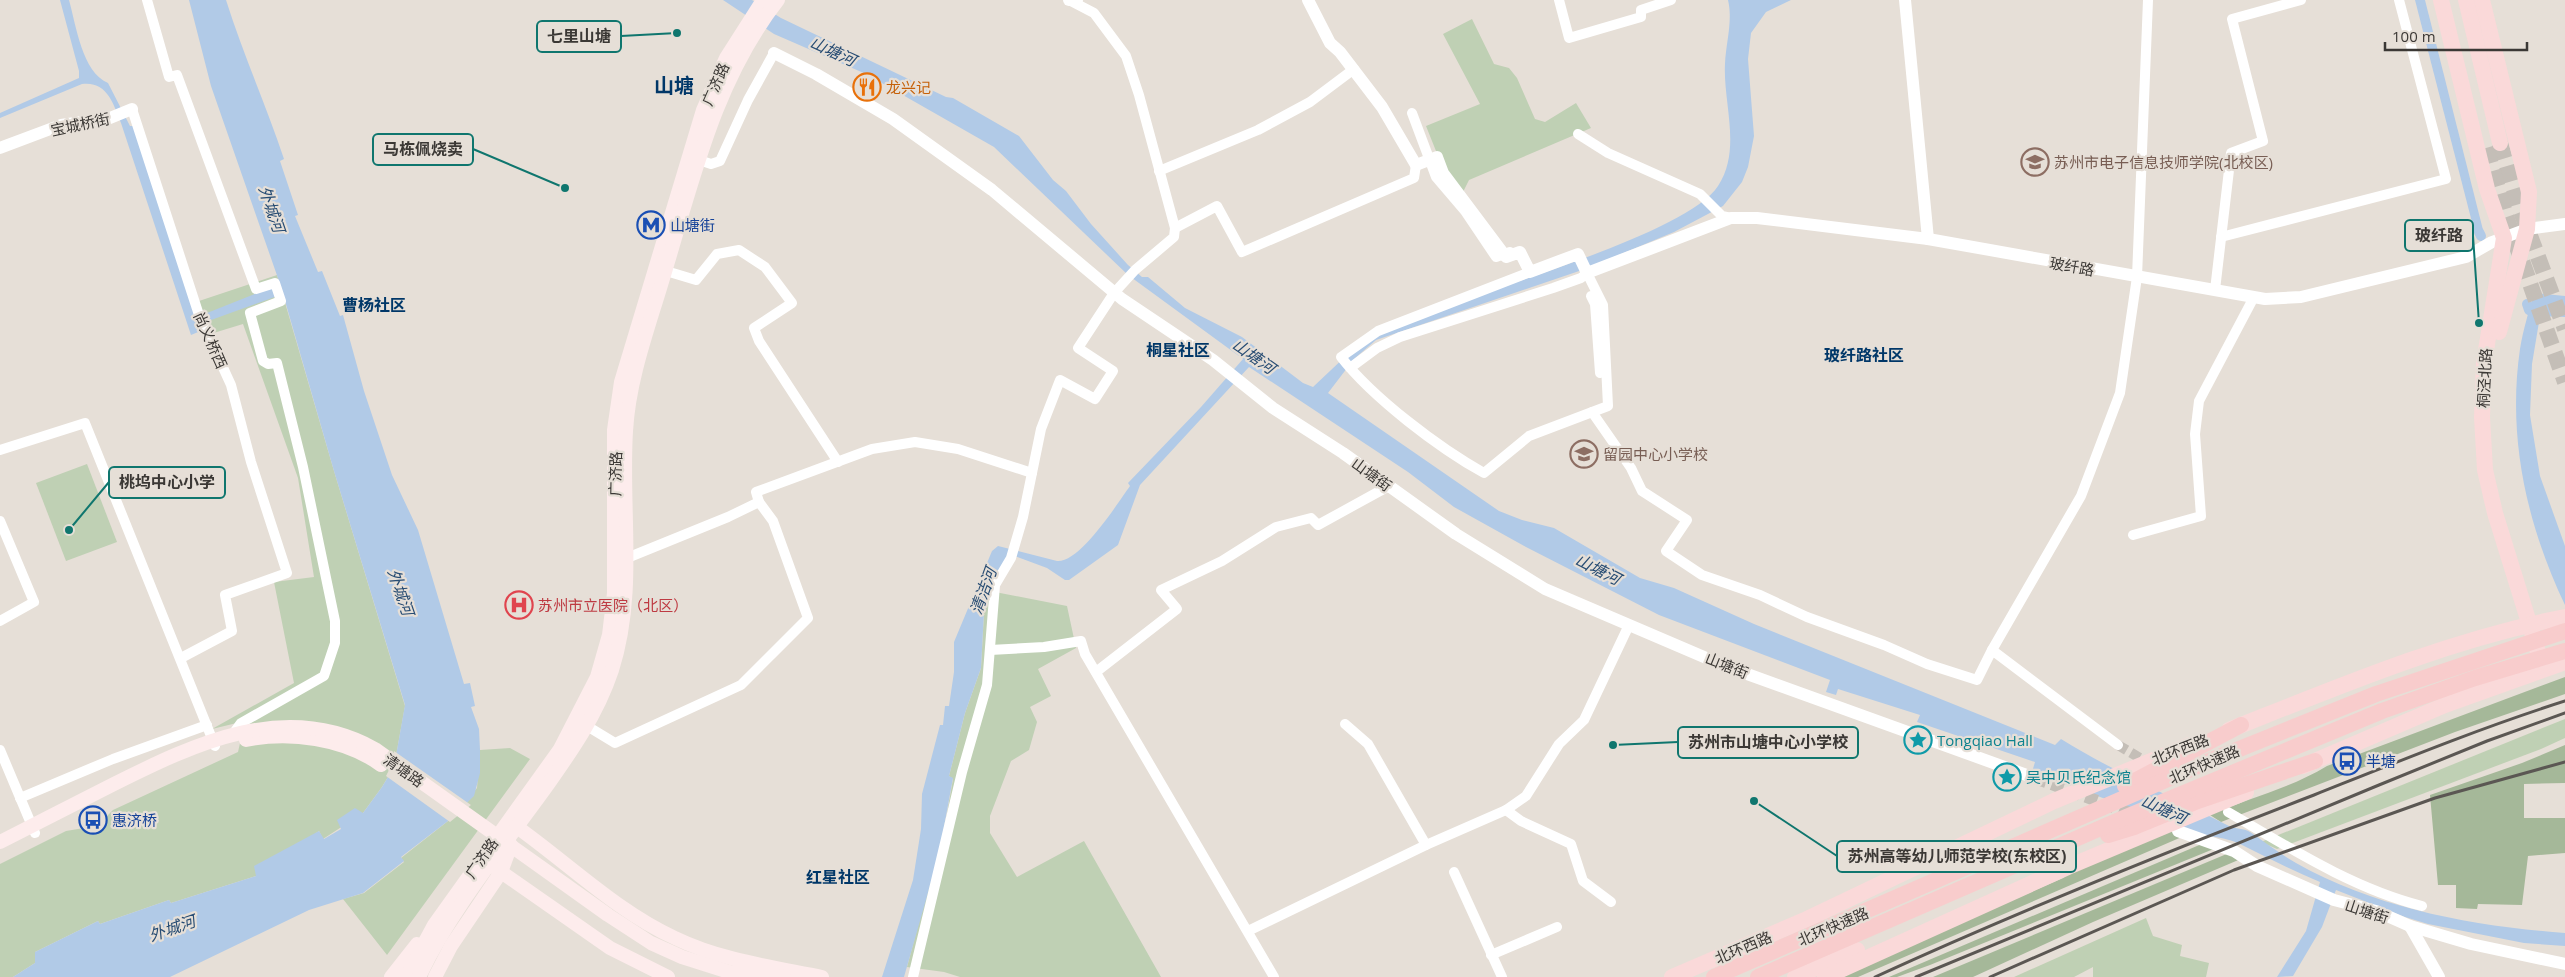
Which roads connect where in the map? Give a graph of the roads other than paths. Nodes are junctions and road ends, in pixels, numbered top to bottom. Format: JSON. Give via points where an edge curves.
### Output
{"nodes":[{"id":1,"x":147,"y":0,"type":"edge"},
{"id":2,"x":763,"y":0,"type":"edge"},
{"id":3,"x":778,"y":0,"type":"edge"},
{"id":4,"x":1073,"y":0,"type":"edge"},
{"id":5,"x":1308,"y":0,"type":"edge"},
{"id":6,"x":1559,"y":0,"type":"edge"},
{"id":7,"x":1671,"y":0,"type":"edge"},
{"id":8,"x":1905,"y":0,"type":"edge"},
{"id":9,"x":2148,"y":0,"type":"edge"},
{"id":10,"x":2301,"y":0,"type":"edge"},
{"id":11,"x":2399,"y":0,"type":"edge"},
{"id":12,"x":2441,"y":0,"type":"edge"},
{"id":13,"x":2452,"y":0,"type":"edge"},
{"id":14,"x":2466,"y":0,"type":"edge"},
{"id":15,"x":2482,"y":0,"type":"edge"},
{"id":16,"x":774,"y":53,"type":"joint"},
{"id":17,"x":1354,"y":69,"type":"junction"},
{"id":18,"x":124,"y":112,"type":"joint"},
{"id":19,"x":709,"y":112,"type":"junction"},
{"id":20,"x":1412,"y":113,"type":"dead end"},
{"id":21,"x":1578,"y":134,"type":"dead end"},
{"id":22,"x":0,"y":148,"type":"edge"},
{"id":23,"x":699,"y":160,"type":"junction"},
{"id":24,"x":1416,"y":165,"type":"junction"},
{"id":25,"x":1159,"y":171,"type":"junction"},
{"id":26,"x":1726,"y":217,"type":"junction"},
{"id":27,"x":2565,"y":224,"type":"edge"},
{"id":28,"x":1175,"y":228,"type":"junction"},
{"id":29,"x":2528,"y":229,"type":"junction"},
{"id":30,"x":2221,"y":237,"type":"junction"},
{"id":31,"x":2504,"y":238,"type":"junction"},
{"id":32,"x":1928,"y":239,"type":"junction"},
{"id":33,"x":666,"y":271,"type":"junction"},
{"id":34,"x":1527,"y":271,"type":"junction"},
{"id":35,"x":1585,"y":274,"type":"junction"},
{"id":36,"x":2137,"y":277,"type":"junction"},
{"id":37,"x":2215,"y":290,"type":"junction"},
{"id":38,"x":1114,"y":293,"type":"junction"},
{"id":39,"x":2254,"y":297,"type":"junction"},
{"id":40,"x":1350,"y":368,"type":"junction"},
{"id":41,"x":1605,"y":402,"type":"dead end"},
{"id":42,"x":1592,"y":412,"type":"junction"},
{"id":43,"x":0,"y":450,"type":"edge"},
{"id":44,"x":838,"y":462,"type":"junction"},
{"id":45,"x":1032,"y":473,"type":"junction"},
{"id":46,"x":1389,"y":486,"type":"junction"},
{"id":47,"x":759,"y":502,"type":"junction"},
{"id":48,"x":0,"y":521,"type":"edge"},
{"id":49,"x":2133,"y":535,"type":"dead end"},
{"id":50,"x":627,"y":558,"type":"junction"},
{"id":51,"x":2565,"y":617,"type":"edge"},
{"id":52,"x":0,"y":621,"type":"edge"},
{"id":53,"x":2534,"y":623,"type":"junction"},
{"id":54,"x":1628,"y":625,"type":"junction"},
{"id":55,"x":2565,"y":631,"type":"edge"},
{"id":56,"x":990,"y":650,"type":"junction"},
{"id":57,"x":1992,"y":650,"type":"junction"},
{"id":58,"x":2565,"y":650,"type":"edge"},
{"id":59,"x":181,"y":658,"type":"junction"},
{"id":60,"x":2554,"y":665,"type":"edge"},
{"id":61,"x":1096,"y":672,"type":"junction"},
{"id":62,"x":1345,"y":724,"type":"dead end"},
{"id":63,"x":207,"y":725,"type":"junction"},
{"id":64,"x":2241,"y":725,"type":"junction"},
{"id":65,"x":587,"y":726,"type":"junction"},
{"id":66,"x":295,"y":732,"type":"junction"},
{"id":67,"x":233,"y":734,"type":"junction"},
{"id":68,"x":214,"y":743,"type":"junction"},
{"id":69,"x":2118,"y":745,"type":"tunnel mouth"},
{"id":70,"x":0,"y":750,"type":"edge"},
{"id":71,"x":2315,"y":761,"type":"joint"},
{"id":72,"x":2034,"y":778,"type":"tunnel mouth"},
{"id":73,"x":2147,"y":782,"type":"junction"},
{"id":74,"x":20,"y":798,"type":"junction"},
{"id":75,"x":2195,"y":801,"type":"junction"},
{"id":76,"x":1506,"y":810,"type":"junction"},
{"id":77,"x":2228,"y":812,"type":"dead end"},
{"id":78,"x":512,"y":824,"type":"junction"},
{"id":79,"x":2134,"y":827,"type":"junction"},
{"id":80,"x":33,"y":830,"type":"junction"},
{"id":81,"x":2178,"y":831,"type":"dead end"},
{"id":82,"x":0,"y":842,"type":"edge"},
{"id":83,"x":1426,"y":844,"type":"junction"},
{"id":84,"x":0,"y":851,"type":"edge"},
{"id":85,"x":491,"y":865,"type":"junction"},
{"id":86,"x":2068,"y":868,"type":"junction"},
{"id":87,"x":1454,"y":872,"type":"dead end"},
{"id":88,"x":1611,"y":902,"type":"dead end"},
{"id":89,"x":2422,"y":906,"type":"dead end"},
{"id":90,"x":434,"y":925,"type":"junction"},
{"id":91,"x":1557,"y":926,"type":"dead end"},
{"id":92,"x":2410,"y":926,"type":"junction"},
{"id":93,"x":1248,"y":931,"type":"junction"},
{"id":94,"x":1491,"y":955,"type":"junction"},
{"id":95,"x":2565,"y":964,"type":"edge"},
{"id":96,"x":722,"y":975,"type":"edge"},
{"id":97,"x":391,"y":977,"type":"edge"},
{"id":98,"x":406,"y":977,"type":"edge"},
{"id":99,"x":419,"y":977,"type":"edge"},
{"id":100,"x":435,"y":977,"type":"edge"},
{"id":101,"x":668,"y":977,"type":"edge"},
{"id":102,"x":784,"y":977,"type":"edge"},
{"id":103,"x":822,"y":977,"type":"edge"},
{"id":104,"x":914,"y":977,"type":"edge"},
{"id":105,"x":1274,"y":977,"type":"edge"},
{"id":106,"x":1502,"y":977,"type":"edge"},
{"id":107,"x":1672,"y":977,"type":"edge"},
{"id":108,"x":1714,"y":977,"type":"edge"},
{"id":109,"x":1758,"y":977,"type":"edge"},
{"id":110,"x":1795,"y":977,"type":"edge"},
{"id":111,"x":1825,"y":977,"type":"edge"},
{"id":112,"x":2439,"y":977,"type":"edge"}],
"edges":[{"from":1,"to":67,"type":"street","via":[[169,77],[177,75],[256,289],[275,283],[281,301],[250,313],[263,361],[277,363],[303,467],[334,621],[335,643],[324,676],[241,723]]},
{"from":2,"to":19,"type":"main road","name":"广济路","via":[[726,58]]},
{"from":3,"to":19,"type":"main road","name":"广济路"},
{"from":4,"to":25,"type":"street","via":[[1094,13],[1126,56],[1140,94]]},
{"from":5,"to":17,"type":"street","via":[[1330,43]]},
{"from":6,"to":7,"type":"street","via":[[1569,38],[1641,17],[1641,10]]},
{"from":8,"to":32,"type":"street"},
{"from":9,"to":36,"type":"street"},
{"from":10,"to":30,"type":"street","via":[[2232,19],[2263,141],[2231,153]]},
{"from":11,"to":30,"type":"street","via":[[2446,179]]},
{"from":12,"to":31,"type":"main road","name":"桐泾北路","via":[[2487,189]]},
{"from":13,"to":14,"type":"main road","via":[[2493,145]]},
{"from":15,"to":29,"type":"main road","name":"桐泾北路","via":[[2529,192]]},
{"from":16,"to":23,"type":"street","via":[[720,161],[711,164]]},
{"from":16,"to":38,"type":"street","name":"山塘街","via":[[893,119],[992,190]]},
{"from":17,"to":24,"type":"street","via":[[1382,107]]},
{"from":17,"to":25,"type":"street","via":[[1310,102],[1258,130]]},
{"from":18,"to":22,"type":"street","name":"宝城桥街","via":[[61,125]]},
{"from":18,"to":59,"type":"street","name":"尚义桥西","via":[[201,320],[231,385],[287,573],[225,594],[232,631]]},
{"from":19,"to":23,"type":"main road","name":"广济路"},
{"from":19,"to":78,"type":"main road","name":"广济路","via":[[640,316],[618,398],[614,430],[614,593],[605,652],[571,730]]},
{"from":20,"to":34,"type":"street","via":[[1436,177],[1496,258],[1515,250]]},
{"from":21,"to":26,"type":"street","via":[[1608,153],[1700,194]]},
{"from":23,"to":33,"type":"main road","name":"广济路"},
{"from":24,"to":28,"type":"street","via":[[1414,178],[1242,252],[1217,206]]},
{"from":24,"to":34,"type":"street","via":[[1436,157],[1442,172],[1506,257],[1520,252]]},
{"from":25,"to":28,"type":"street"},
{"from":26,"to":32,"type":"street","name":"玻纤路"},
{"from":26,"to":35,"type":"street"},
{"from":27,"to":29,"type":"street","name":"玻纤路"},
{"from":28,"to":38,"type":"street","via":[[1174,237]]},
{"from":29,"to":31,"type":"street","name":"玻纤路"},
{"from":29,"to":53,"type":"main road","name":"桐泾北路","via":[[2500,326],[2494,364],[2493,417],[2499,485]]},
{"from":30,"to":37,"type":"street"},
{"from":31,"to":39,"type":"street","name":"玻纤路","via":[[2466,256],[2301,297]]},
{"from":31,"to":53,"type":"main road","name":"桐泾北路","via":[[2484,363],[2484,451],[2495,513]]},
{"from":32,"to":36,"type":"street","name":"玻纤路"},
{"from":33,"to":44,"type":"street","via":[[696,280],[717,254],[739,250],[765,267],[792,303],[754,328],[759,341]]},
{"from":33,"to":50,"type":"main road","name":"广济路","via":[[628,408]]},
{"from":34,"to":35,"type":"street","via":[[1578,254]]},
{"from":34,"to":40,"type":"street","via":[[1365,338],[1342,358]]},
{"from":35,"to":40,"type":"street","via":[[1400,337],[1377,348]]},
{"from":35,"to":41,"type":"street","via":[[1595,304],[1599,369]]},
{"from":35,"to":42,"type":"street","via":[[1602,306],[1608,406]]},
{"from":36,"to":37,"type":"street","name":"玻纤路"},
{"from":36,"to":57,"type":"street","via":[[2120,393],[2081,496]]},
{"from":37,"to":39,"type":"street","name":"玻纤路"},
{"from":38,"to":45,"type":"street","via":[[1078,348],[1113,371],[1095,399],[1060,380],[1041,429]]},
{"from":38,"to":46,"type":"street","name":"山塘街","via":[[1234,376],[1273,408]]},
{"from":39,"to":49,"type":"street","via":[[2199,402],[2195,434],[2201,516]]},
{"from":40,"to":42,"type":"street","via":[[1421,432],[1484,473],[1529,436]]},
{"from":42,"to":57,"type":"street","via":[[1631,468],[1642,491],[1687,520],[1666,551],[1702,575],[1760,594],[1807,617],[1977,680]]},
{"from":43,"to":59,"type":"street","via":[[85,423]]},
{"from":44,"to":45,"type":"street","via":[[872,449],[915,442],[958,449]]},
{"from":44,"to":47,"type":"street","via":[[756,492]]},
{"from":45,"to":56,"type":"street","via":[[1012,554],[995,585]]},
{"from":46,"to":54,"type":"street","name":"山塘街","via":[[1456,534],[1545,589]]},
{"from":46,"to":61,"type":"street","via":[[1318,525],[1311,518],[1276,526],[1222,561],[1161,590],[1177,610]]},
{"from":47,"to":50,"type":"street"},
{"from":47,"to":65,"type":"street","via":[[773,522],[808,618],[741,685],[615,743]]},
{"from":48,"to":52,"type":"street","via":[[34,602]]},
{"from":50,"to":65,"type":"main road","name":"广济路","via":[[626,606],[618,647],[608,681]]},
{"from":51,"to":53,"type":"main road","name":"北环西路"},
{"from":53,"to":60,"type":"main road","name":"桐泾北路"},
{"from":53,"to":64,"type":"main road","name":"北环西路","via":[[2416,657]]},
{"from":54,"to":72,"type":"street","name":"山塘街","via":[[1725,666]]},
{"from":54,"to":76,"type":"street","via":[[1584,720],[1559,744],[1526,796]]},
{"from":55,"to":73,"type":"highway","name":"北环快速路","via":[[2376,694],[2207,762]]},
{"from":56,"to":61,"type":"street","via":[[1080,641]]},
{"from":56,"to":104,"type":"street","via":[[988,685],[962,772]]},
{"from":57,"to":69,"type":"street"},
{"from":58,"to":75,"type":"highway","name":"北环快速路","via":[[2382,711],[2217,779]]},
{"from":59,"to":63,"type":"street"},
{"from":60,"to":71,"type":"main road","via":[[2445,705]]},
{"from":61,"to":93,"type":"street"},
{"from":62,"to":83,"type":"street","via":[[1368,744]]},
{"from":63,"to":68,"type":"street"},
{"from":63,"to":74,"type":"street","via":[[113,759]]},
{"from":64,"to":73,"type":"highway"},
{"from":64,"to":107,"type":"main road","name":"北环西路","via":[[2125,770],[1808,919]]},
{"from":65,"to":78,"type":"main road","name":"广济路","via":[[576,746]]},
{"from":66,"to":67,"type":"main road","name":"清塘路","via":[[264,728]]},
{"from":66,"to":68,"type":"main road","name":"清塘路"},
{"from":66,"to":96,"type":"main road","name":"清塘路","via":[[375,760],[626,938],[669,961]]},
{"from":67,"to":68,"type":"main road","name":"清塘路"},
{"from":68,"to":80,"type":"main road","name":"清塘路"},
{"from":70,"to":74,"type":"street"},
{"from":71,"to":75,"type":"highway"},
{"from":73,"to":108,"type":"highway","name":"北环快速路","via":[[1999,842],[1901,897]]},
{"from":74,"to":80,"type":"street"},
{"from":75,"to":79,"type":"highway","name":"北环快速路"},
{"from":76,"to":83,"type":"street"},
{"from":76,"to":88,"type":"street","via":[[1521,821],[1571,844],[1583,881]]},
{"from":77,"to":89,"type":"street","via":[[2322,866],[2397,900]]},
{"from":78,"to":85,"type":"main road","name":"广济路"},
{"from":78,"to":103,"type":"main road","via":[[630,912],[670,936],[709,951]]},
{"from":79,"to":86,"type":"main road"},
{"from":79,"to":109,"type":"highway","name":"北环快速路","via":[[2041,855]]},
{"from":80,"to":82,"type":"main road","name":"清塘路"},
{"from":80,"to":84,"type":"main road","name":"清塘路"},
{"from":81,"to":92,"type":"street","name":"山塘街","via":[[2234,851],[2257,866],[2316,894]]},
{"from":83,"to":93,"type":"street"},
{"from":85,"to":90,"type":"main road","name":"广济路"},
{"from":85,"to":99,"type":"main road","name":"广济路"},
{"from":85,"to":100,"type":"main road","name":"广济路"},
{"from":85,"to":101,"type":"main road","via":[[610,948]]},
{"from":86,"to":110,"type":"main road","via":[[1932,918]]},
{"from":86,"to":111,"type":"main road"},
{"from":87,"to":94,"type":"street"},
{"from":90,"to":97,"type":"main road","name":"广济路"},
{"from":90,"to":98,"type":"main road","name":"广济路"},
{"from":91,"to":94,"type":"street"},
{"from":92,"to":95,"type":"street","name":"山塘街","via":[[2493,949]]},
{"from":92,"to":112,"type":"street"},
{"from":93,"to":105,"type":"street"},
{"from":94,"to":106,"type":"street"},
{"from":96,"to":102,"type":"main road","name":"清塘路"}]}
